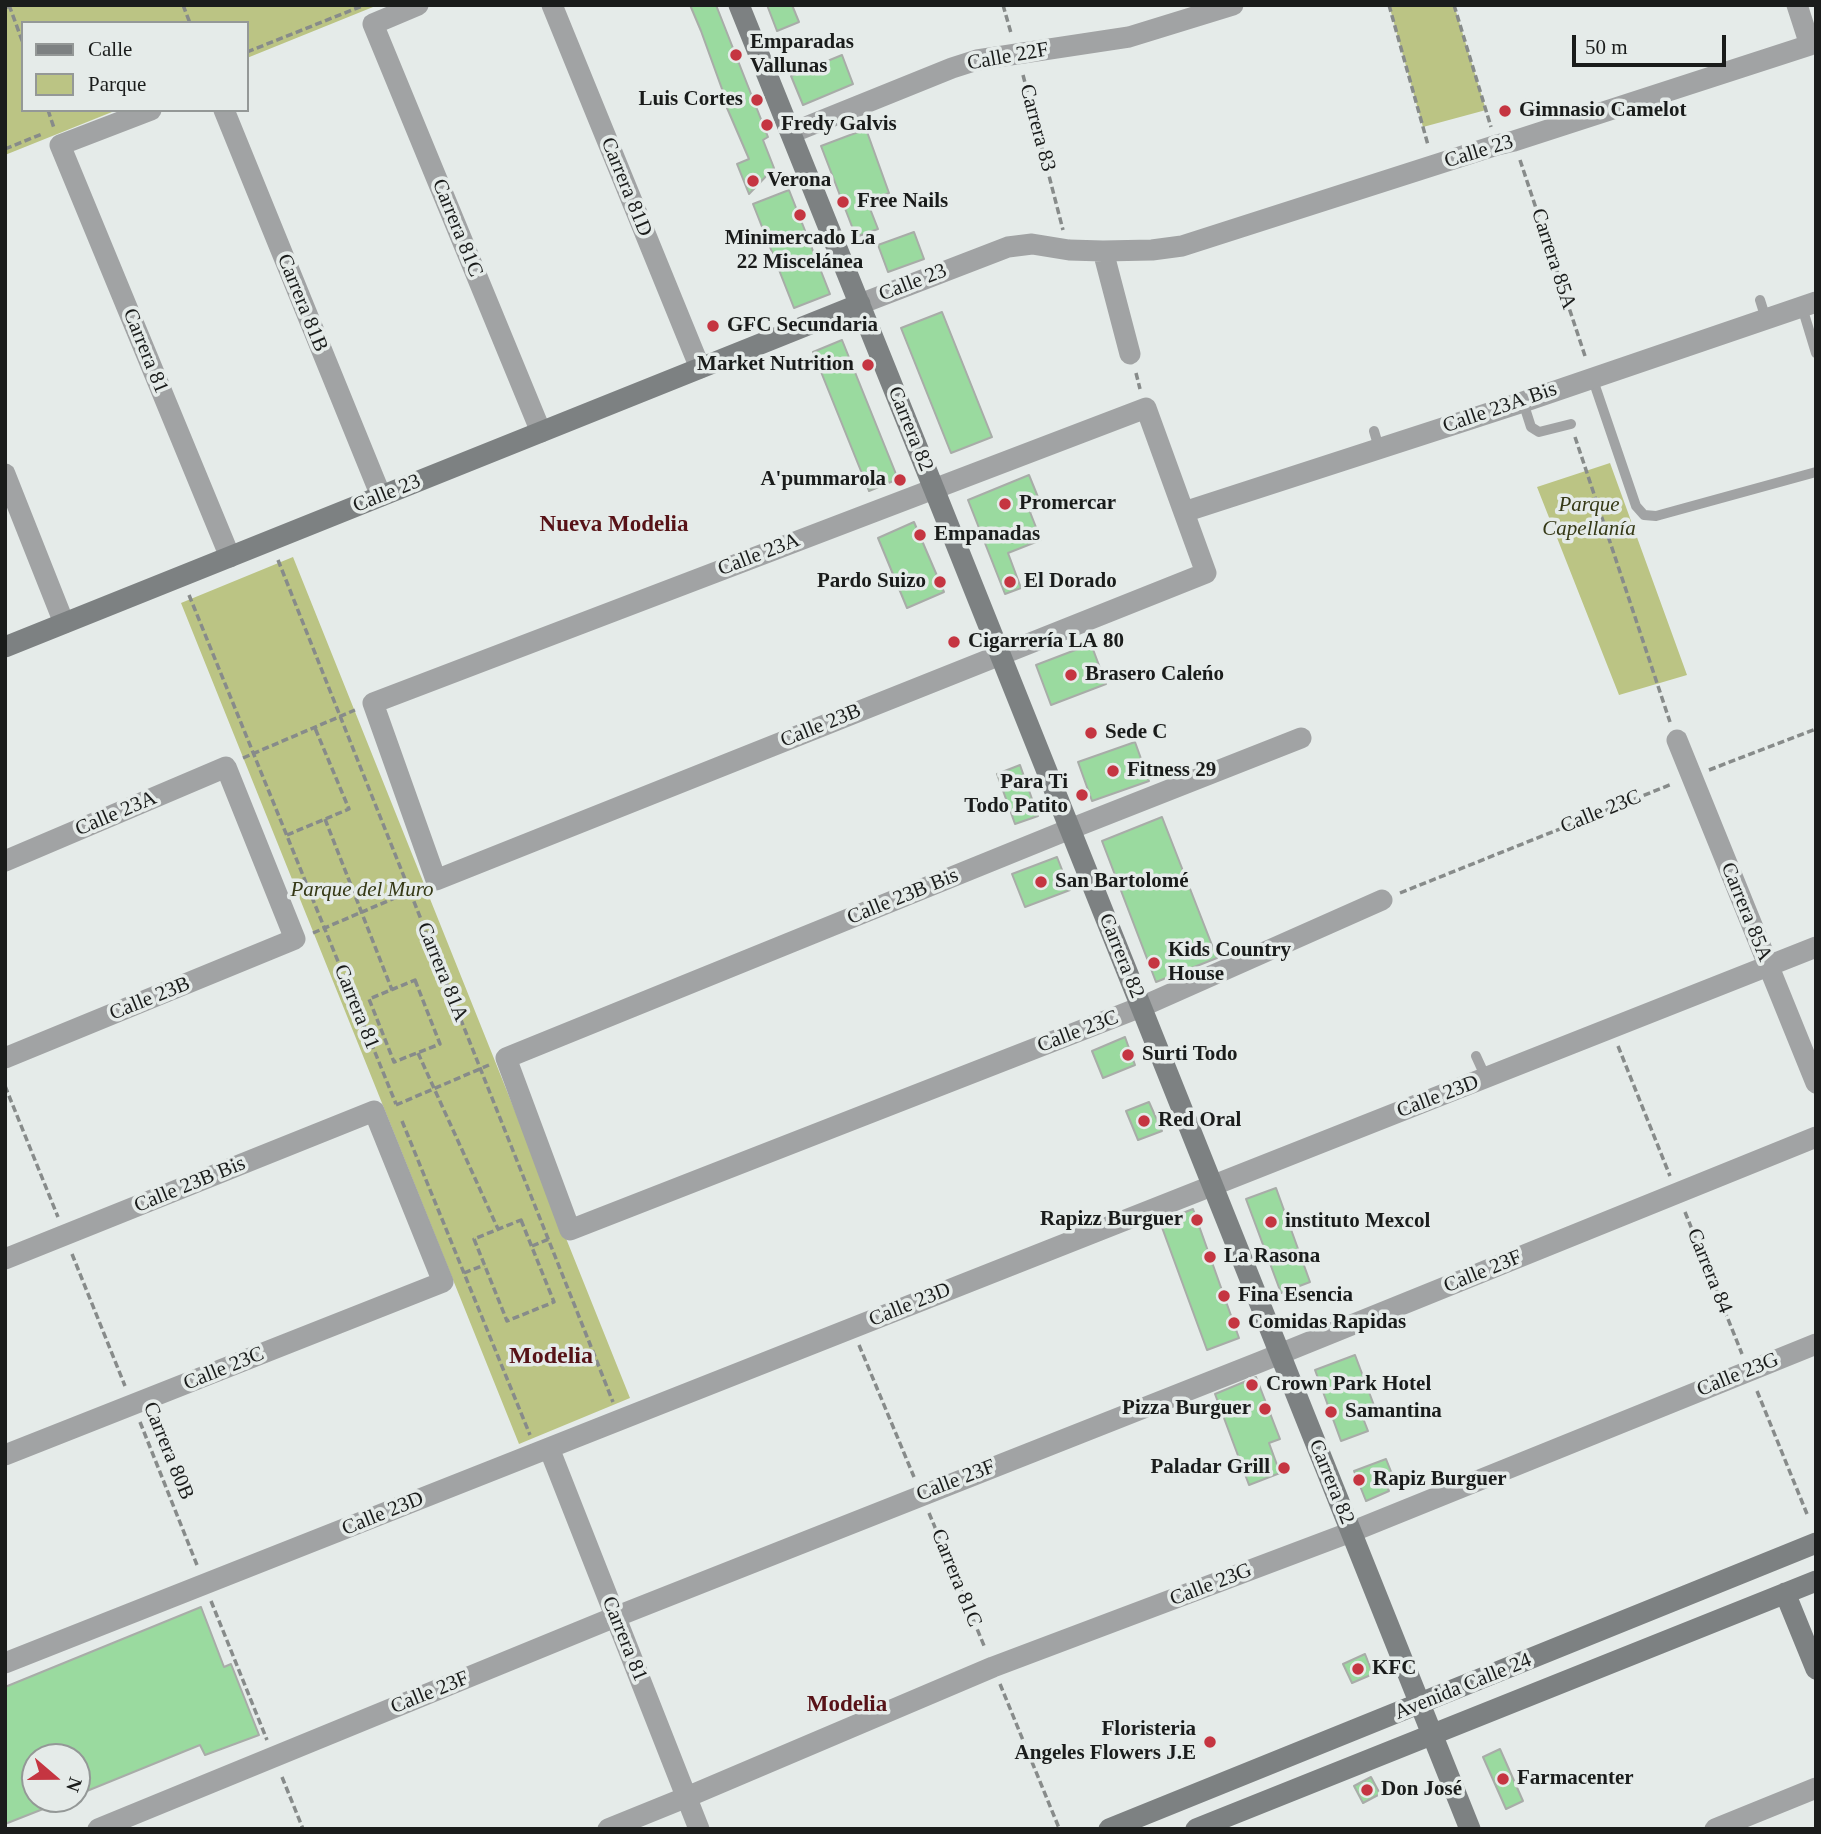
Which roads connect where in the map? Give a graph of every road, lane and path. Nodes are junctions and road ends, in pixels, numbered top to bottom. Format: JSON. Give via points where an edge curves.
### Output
{"nodes":[{"id":1,"x":418,"y":5,"type":"edge"},
{"id":2,"x":552,"y":5,"type":"edge"},
{"id":3,"x":739,"y":5,"type":"edge"},
{"id":4,"x":1003,"y":5,"type":"edge"},
{"id":5,"x":1233,"y":5,"type":"edge"},
{"id":6,"x":1389,"y":5,"type":"edge"},
{"id":7,"x":1454,"y":5,"type":"edge"},
{"id":8,"x":1797,"y":5,"type":"edge"},
{"id":9,"x":9,"y":6,"type":"edge"},
{"id":10,"x":368,"y":14,"type":"edge"},
{"id":11,"x":21,"y":38,"type":"edge"},
{"id":12,"x":248,"y":52,"type":"edge"},
{"id":13,"x":1017,"y":55,"type":"junction"},
{"id":14,"x":145,"y":112,"type":"edge"},
{"id":15,"x":225,"y":112,"type":"edge"},
{"id":16,"x":791,"y":133,"type":"junction"},
{"id":17,"x":1505,"y":143,"type":"junction"},
{"id":18,"x":1434,"y":165,"type":"junction"},
{"id":19,"x":1069,"y":250,"type":"junction"},
{"id":20,"x":1103,"y":251,"type":"junction"},
{"id":21,"x":860,"y":304,"type":"junction"},
{"id":22,"x":1809,"y":305,"type":"edge"},
{"id":23,"x":1816,"y":353,"type":"edge"},
{"id":24,"x":1130,"y":354,"type":"joint"},
{"id":25,"x":700,"y":368,"type":"junction"},
{"id":26,"x":1592,"y":377,"type":"junction"},
{"id":27,"x":1522,"y":402,"type":"junction"},
{"id":28,"x":1146,"y":408,"type":"junction"},
{"id":29,"x":1571,"y":424,"type":"joint"},
{"id":30,"x":541,"y":432,"type":"junction"},
{"id":31,"x":1816,"y":472,"type":"edge"},
{"id":32,"x":5,"y":474,"type":"edge"},
{"id":33,"x":934,"y":489,"type":"junction"},
{"id":34,"x":381,"y":496,"type":"junction"},
{"id":35,"x":1184,"y":512,"type":"junction"},
{"id":36,"x":270,"y":540,"type":"junction"},
{"id":37,"x":230,"y":557,"type":"junction"},
{"id":38,"x":181,"y":576,"type":"junction"},
{"id":39,"x":64,"y":623,"type":"junction"},
{"id":40,"x":5,"y":647,"type":"edge"},
{"id":41,"x":1000,"y":655,"type":"junction"},
{"id":42,"x":373,"y":703,"type":"junction"},
{"id":43,"x":340,"y":717,"type":"junction"},
{"id":44,"x":315,"y":728,"type":"junction"},
{"id":45,"x":1816,"y":729,"type":"edge"},
{"id":46,"x":1301,"y":738,"type":"dead end"},
{"id":47,"x":1677,"y":740,"type":"joint"},
{"id":48,"x":254,"y":754,"type":"junction"},
{"id":49,"x":226,"y":767,"type":"junction"},
{"id":50,"x":1691,"y":776,"type":"junction"},
{"id":51,"x":325,"y":819,"type":"junction"},
{"id":52,"x":1070,"y":829,"type":"junction"},
{"id":53,"x":287,"y":835,"type":"junction"},
{"id":54,"x":5,"y":861,"type":"edge"},
{"id":55,"x":436,"y":880,"type":"junction"},
{"id":56,"x":410,"y":891,"type":"junction"},
{"id":57,"x":1382,"y":900,"type":"joint"},
{"id":58,"x":361,"y":912,"type":"junction"},
{"id":59,"x":325,"y":928,"type":"junction"},
{"id":60,"x":295,"y":939,"type":"junction"},
{"id":61,"x":1816,"y":947,"type":"edge"},
{"id":62,"x":1768,"y":966,"type":"junction"},
{"id":63,"x":392,"y":990,"type":"junction"},
{"id":64,"x":1141,"y":1007,"type":"junction"},
{"id":65,"x":1611,"y":1028,"type":"junction"},
{"id":66,"x":418,"y":1053,"type":"junction"},
{"id":67,"x":1476,"y":1056,"type":"dead end"},
{"id":68,"x":5,"y":1058,"type":"edge"},
{"id":69,"x":506,"y":1058,"type":"junction"},
{"id":70,"x":481,"y":1069,"type":"junction"},
{"id":71,"x":1486,"y":1078,"type":"junction"},
{"id":72,"x":1816,"y":1083,"type":"edge"},
{"id":73,"x":5,"y":1086,"type":"edge"},
{"id":74,"x":434,"y":1089,"type":"junction"},
{"id":75,"x":401,"y":1118,"type":"dead end"},
{"id":76,"x":1816,"y":1137,"type":"edge"},
{"id":77,"x":1213,"y":1186,"type":"junction"},
{"id":78,"x":1677,"y":1193,"type":"junction"},
{"id":79,"x":499,"y":1229,"type":"junction"},
{"id":80,"x":65,"y":1236,"type":"junction"},
{"id":81,"x":5,"y":1259,"type":"edge"},
{"id":82,"x":484,"y":1265,"type":"junction"},
{"id":83,"x":464,"y":1273,"type":"junction"},
{"id":84,"x":443,"y":1282,"type":"joint"},
{"id":85,"x":852,"y":1328,"type":"junction"},
{"id":86,"x":1816,"y":1344,"type":"edge"},
{"id":87,"x":1280,"y":1354,"type":"junction"},
{"id":88,"x":1749,"y":1371,"type":"junction"},
{"id":89,"x":133,"y":1405,"type":"junction"},
{"id":90,"x":621,"y":1420,"type":"junction"},
{"id":91,"x":543,"y":1450,"type":"junction"},
{"id":92,"x":5,"y":1455,"type":"edge"},
{"id":93,"x":921,"y":1494,"type":"junction"},
{"id":94,"x":1807,"y":1514,"type":"dead end"},
{"id":95,"x":1351,"y":1532,"type":"junction"},
{"id":96,"x":1816,"y":1544,"type":"edge"},
{"id":97,"x":1816,"y":1581,"type":"edge"},
{"id":98,"x":205,"y":1584,"type":"junction"},
{"id":99,"x":1785,"y":1593,"type":"junction"},
{"id":100,"x":615,"y":1617,"type":"junction"},
{"id":101,"x":5,"y":1663,"type":"edge"},
{"id":102,"x":993,"y":1667,"type":"junction"},
{"id":103,"x":1816,"y":1669,"type":"edge"},
{"id":104,"x":1419,"y":1704,"type":"junction"},
{"id":105,"x":1432,"y":1734,"type":"junction"},
{"id":106,"x":274,"y":1758,"type":"junction"},
{"id":107,"x":1816,"y":1788,"type":"edge"},
{"id":108,"x":687,"y":1797,"type":"junction"},
{"id":109,"x":1059,"y":1828,"type":"edge"},
{"id":110,"x":98,"y":1829,"type":"edge"},
{"id":111,"x":303,"y":1829,"type":"edge"},
{"id":112,"x":608,"y":1829,"type":"edge"},
{"id":113,"x":699,"y":1829,"type":"edge"},
{"id":114,"x":1109,"y":1829,"type":"edge"},
{"id":115,"x":1196,"y":1829,"type":"edge"},
{"id":116,"x":1469,"y":1829,"type":"edge"},
{"id":117,"x":1715,"y":1829,"type":"edge"}],
"edges":[{"from":1,"to":10,"type":"street"},
{"from":2,"to":25,"type":"street","name":"Carrera 81D"},
{"from":3,"to":16,"type":"street","name":"Carrera 82"},
{"from":4,"to":13,"type":"path","name":"Carrera 83"},
{"from":5,"to":13,"type":"street","name":"Calle 22F","via":[[1129,37]]},
{"from":6,"to":18,"type":"path"},
{"from":7,"to":17,"type":"path","name":"Carrera 85A"},
{"from":8,"to":17,"type":"street","name":"Calle 23","via":[[1810,45]]},
{"from":9,"to":11,"type":"path"},
{"from":10,"to":12,"type":"path"},
{"from":10,"to":30,"type":"street","name":"Carrera 81C"},
{"from":13,"to":16,"type":"street","name":"Calle 22F","via":[[952,68]]},
{"from":13,"to":19,"type":"path","name":"Carrera 83"},
{"from":14,"to":37,"type":"street","name":"Carrera 81","via":[[61,145]]},
{"from":15,"to":34,"type":"street","name":"Carrera 81B"},
{"from":16,"to":21,"type":"street","name":"Carrera 82"},
{"from":17,"to":18,"type":"street","name":"Calle 23"},
{"from":17,"to":26,"type":"path","name":"Carrera 85A"},
{"from":18,"to":20,"type":"street","name":"Calle 23","via":[[1182,246]]},
{"from":19,"to":20,"type":"street","name":"Calle 23"},
{"from":19,"to":21,"type":"street","name":"Calle 23","via":[[1032,244],[1008,247]]},
{"from":20,"to":24,"type":"street"},
{"from":21,"to":25,"type":"street","name":"Calle 23"},
{"from":21,"to":33,"type":"street","name":"Carrera 82"},
{"from":22,"to":23,"type":"lane"},
{"from":22,"to":26,"type":"street","name":"Calle 23A Bis","via":[[1763,309]]},
{"from":24,"to":28,"type":"path"},
{"from":25,"to":30,"type":"street","name":"Calle 23"},
{"from":26,"to":27,"type":"street","name":"Calle 23A Bis"},
{"from":26,"to":31,"type":"lane","via":[[1636,506],[1644,515],[1656,516]]},
{"from":27,"to":29,"type":"lane","via":[[1531,428],[1539,432]]},
{"from":27,"to":35,"type":"street","name":"Calle 23A Bis","via":[[1377,440]]},
{"from":28,"to":33,"type":"street","name":"Calle 23A"},
{"from":28,"to":35,"type":"street"},
{"from":29,"to":47,"type":"path"},
{"from":30,"to":34,"type":"street","name":"Calle 23"},
{"from":32,"to":39,"type":"street"},
{"from":33,"to":41,"type":"street","name":"Carrera 82"},
{"from":33,"to":42,"type":"street","name":"Calle 23A"},
{"from":34,"to":36,"type":"street","name":"Calle 23"},
{"from":35,"to":41,"type":"street","name":"Calle 23B","via":[[1206,573]]},
{"from":36,"to":37,"type":"street","name":"Calle 23"},
{"from":36,"to":43,"type":"path","name":"Carrera 81A"},
{"from":37,"to":38,"type":"street","name":"Calle 23"},
{"from":38,"to":39,"type":"street","name":"Calle 23"},
{"from":38,"to":48,"type":"path","name":"Carrera 81"},
{"from":39,"to":40,"type":"street","name":"Calle 23"},
{"from":41,"to":52,"type":"street","name":"Carrera 82"},
{"from":41,"to":55,"type":"street","name":"Calle 23B"},
{"from":42,"to":43,"type":"path"},
{"from":42,"to":55,"type":"street"},
{"from":43,"to":44,"type":"path"},
{"from":43,"to":56,"type":"path","name":"Carrera 81A"},
{"from":44,"to":48,"type":"path"},
{"from":44,"to":51,"type":"path","via":[[349,809]]},
{"from":45,"to":50,"type":"path","name":"Calle 23C"},
{"from":46,"to":52,"type":"street","name":"Calle 23B Bis"},
{"from":47,"to":50,"type":"street","name":"Carrera 85A"},
{"from":48,"to":49,"type":"path"},
{"from":48,"to":53,"type":"path","name":"Carrera 81"},
{"from":49,"to":54,"type":"street","name":"Calle 23A"},
{"from":49,"to":60,"type":"street"},
{"from":50,"to":57,"type":"path","name":"Calle 23C"},
{"from":50,"to":62,"type":"street","name":"Carrera 85A"},
{"from":51,"to":53,"type":"path"},
{"from":51,"to":58,"type":"path"},
{"from":52,"to":64,"type":"street","name":"Carrera 82"},
{"from":52,"to":69,"type":"street","name":"Calle 23B Bis"},
{"from":53,"to":59,"type":"path","name":"Carrera 81"},
{"from":55,"to":56,"type":"path"},
{"from":56,"to":58,"type":"path"},
{"from":56,"to":70,"type":"path","name":"Carrera 81A"},
{"from":57,"to":64,"type":"street","name":"Calle 23C"},
{"from":58,"to":59,"type":"path"},
{"from":58,"to":63,"type":"path"},
{"from":59,"to":60,"type":"path"},
{"from":59,"to":74,"type":"path","name":"Carrera 81","via":[[396,1105]]},
{"from":60,"to":68,"type":"street","name":"Calle 23B"},
{"from":61,"to":62,"type":"street","name":"Calle 23D"},
{"from":62,"to":65,"type":"street","name":"Calle 23D"},
{"from":62,"to":72,"type":"street","name":"Carrera 85A"},
{"from":63,"to":66,"type":"path","via":[[415,980],[440,1044]]},
{"from":63,"to":66,"type":"path","via":[[369,999],[389,1050],[394,1062]]},
{"from":64,"to":69,"type":"street","name":"Calle 23C","via":[[570,1230]]},
{"from":64,"to":77,"type":"street","name":"Carrera 82"},
{"from":65,"to":71,"type":"street","name":"Calle 23D"},
{"from":65,"to":78,"type":"path","name":"Carrera 84"},
{"from":66,"to":74,"type":"path"},
{"from":67,"to":71,"type":"lane"},
{"from":69,"to":70,"type":"path"},
{"from":70,"to":74,"type":"path"},
{"from":70,"to":90,"type":"path","name":"Carrera 81A"},
{"from":71,"to":77,"type":"street","name":"Calle 23D"},
{"from":73,"to":80,"type":"path","name":"Carrera 80B"},
{"from":74,"to":79,"type":"path"},
{"from":75,"to":83,"type":"path"},
{"from":76,"to":78,"type":"street","name":"Calle 23F"},
{"from":77,"to":85,"type":"street","name":"Calle 23D"},
{"from":77,"to":87,"type":"street","name":"Carrera 82"},
{"from":78,"to":87,"type":"street","name":"Calle 23F"},
{"from":78,"to":88,"type":"path","name":"Carrera 84"},
{"from":79,"to":82,"type":"path","via":[[474,1240]]},
{"from":79,"to":82,"type":"path","via":[[522,1220],[555,1302],[507,1321]]},
{"from":80,"to":81,"type":"street","name":"Calle 23B Bis"},
{"from":80,"to":84,"type":"street","name":"Calle 23B Bis","via":[[374,1111]]},
{"from":80,"to":89,"type":"path","name":"Carrera 80B"},
{"from":82,"to":83,"type":"path"},
{"from":83,"to":91,"type":"path"},
{"from":84,"to":89,"type":"street","name":"Calle 23C"},
{"from":85,"to":90,"type":"street","name":"Calle 23D"},
{"from":85,"to":93,"type":"path","name":"Carrera 81C"},
{"from":86,"to":88,"type":"street","name":"Calle 23G"},
{"from":87,"to":93,"type":"street","name":"Calle 23F"},
{"from":87,"to":95,"type":"street","name":"Carrera 82"},
{"from":88,"to":94,"type":"path","name":"Carrera 84"},
{"from":88,"to":95,"type":"street","name":"Calle 23G"},
{"from":89,"to":92,"type":"street","name":"Calle 23C"},
{"from":89,"to":98,"type":"path","name":"Carrera 80B"},
{"from":90,"to":91,"type":"street","name":"Calle 23D"},
{"from":91,"to":98,"type":"street","name":"Calle 23D"},
{"from":91,"to":100,"type":"street","name":"Carrera 81"},
{"from":93,"to":100,"type":"street","name":"Calle 23F"},
{"from":93,"to":102,"type":"path","name":"Carrera 81C"},
{"from":95,"to":102,"type":"street","name":"Calle 23G"},
{"from":95,"to":104,"type":"street","name":"Carrera 82"},
{"from":96,"to":104,"type":"street","name":"Avenida Calle 24"},
{"from":97,"to":99,"type":"street","name":"Avenida Calle 24"},
{"from":98,"to":101,"type":"street","name":"Calle 23D"},
{"from":98,"to":106,"type":"path","name":"Carrera 80B"},
{"from":99,"to":103,"type":"street"},
{"from":99,"to":105,"type":"street","name":"Avenida Calle 24"},
{"from":100,"to":106,"type":"street","name":"Calle 23F"},
{"from":100,"to":108,"type":"street","name":"Carrera 81"},
{"from":102,"to":108,"type":"street","name":"Calle 23G"},
{"from":102,"to":109,"type":"path","name":"Carrera 81C"},
{"from":104,"to":105,"type":"street","name":"Carrera 82"},
{"from":104,"to":114,"type":"street","name":"Avenida Calle 24"},
{"from":105,"to":115,"type":"street","name":"Avenida Calle 24"},
{"from":105,"to":116,"type":"street","name":"Carrera 82"},
{"from":106,"to":110,"type":"street","name":"Calle 23F"},
{"from":106,"to":111,"type":"path","name":"Carrera 80B"},
{"from":107,"to":117,"type":"street"},
{"from":108,"to":112,"type":"street","name":"Calle 23G"},
{"from":108,"to":113,"type":"street","name":"Carrera 81"}]}
